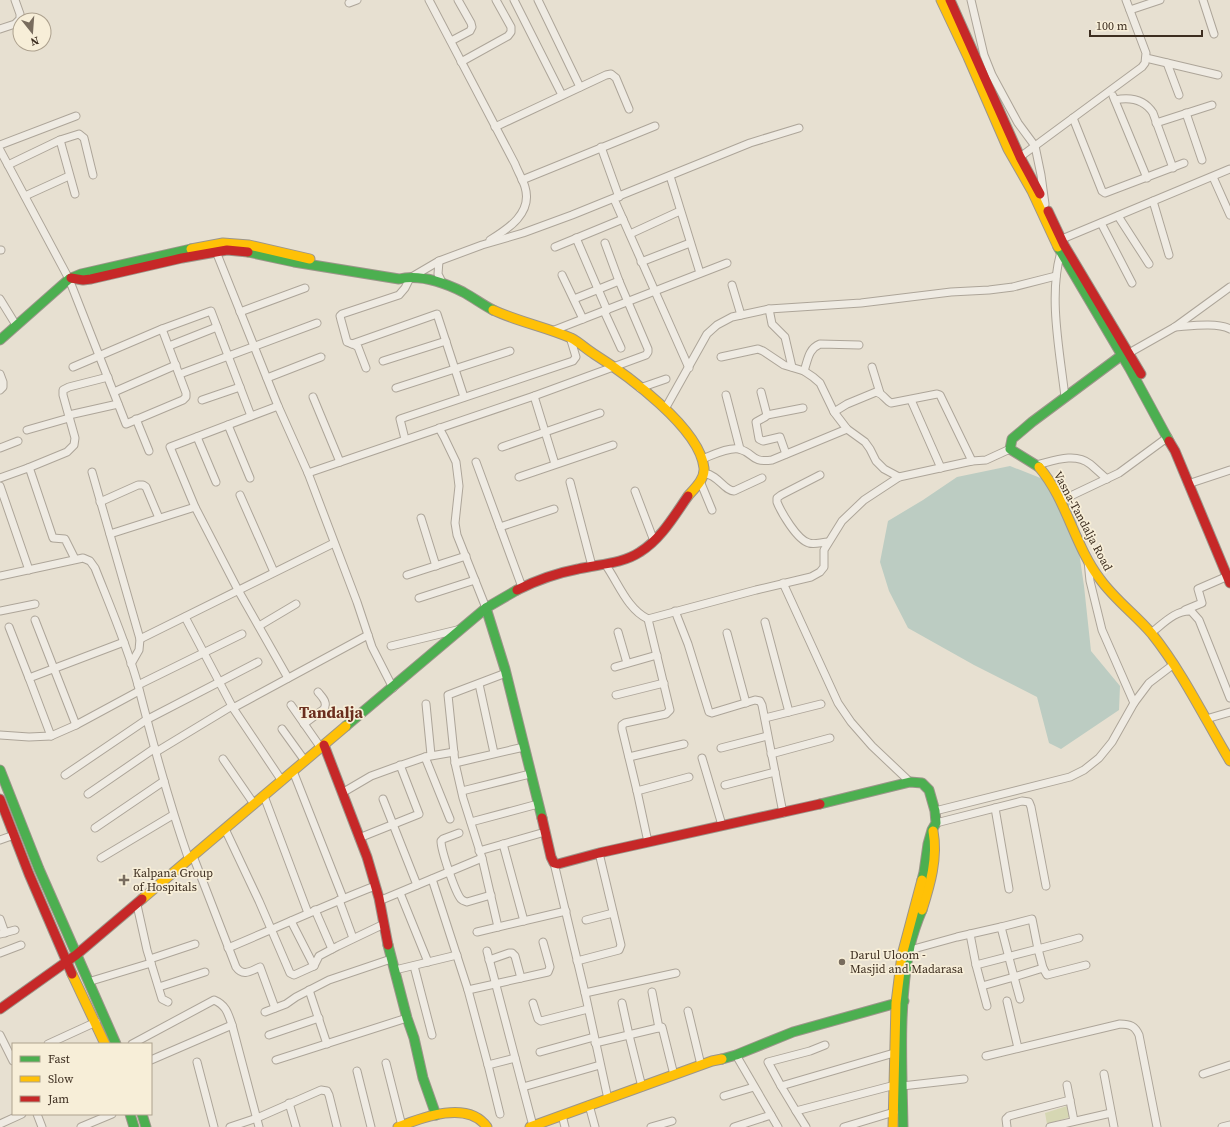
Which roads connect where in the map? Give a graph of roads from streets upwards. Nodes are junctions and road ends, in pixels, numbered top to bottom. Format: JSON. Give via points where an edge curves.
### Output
{"nodes":[{"id":1,"x":15,"y":0,"type":"edge"},
{"id":2,"x":357,"y":0,"type":"edge"},
{"id":3,"x":429,"y":0,"type":"edge"},
{"id":4,"x":458,"y":0,"type":"edge"},
{"id":5,"x":496,"y":0,"type":"edge"},
{"id":6,"x":514,"y":0,"type":"edge"},
{"id":7,"x":538,"y":0,"type":"edge"},
{"id":8,"x":941,"y":0,"type":"edge"},
{"id":9,"x":950,"y":0,"type":"edge"},
{"id":10,"x":971,"y":0,"type":"edge"},
{"id":11,"x":1126,"y":0,"type":"edge"},
{"id":12,"x":1160,"y":0,"type":"edge"},
{"id":13,"x":1203,"y":0,"type":"edge"},
{"id":14,"x":349,"y":3,"type":"dead end"},
{"id":15,"x":1130,"y":10,"type":"junction"},
{"id":16,"x":0,"y":29,"type":"edge"},
{"id":17,"x":1214,"y":34,"type":"dead end"},
{"id":18,"x":450,"y":41,"type":"junction"},
{"id":19,"x":1146,"y":58,"type":"junction"},
{"id":20,"x":461,"y":62,"type":"junction"},
{"id":21,"x":1167,"y":63,"type":"junction"},
{"id":22,"x":1218,"y":75,"type":"dead end"},
{"id":23,"x":580,"y":86,"type":"junction"},
{"id":24,"x":1111,"y":90,"type":"junction"},
{"id":25,"x":562,"y":95,"type":"junction"},
{"id":26,"x":1178,"y":95,"type":"dead end"},
{"id":27,"x":1115,"y":100,"type":"junction"},
{"id":28,"x":1212,"y":105,"type":"dead end"},
{"id":29,"x":629,"y":109,"type":"dead end"},
{"id":30,"x":1186,"y":113,"type":"junction"},
{"id":31,"x":76,"y":116,"type":"dead end"},
{"id":32,"x":1073,"y":118,"type":"junction"},
{"id":33,"x":1156,"y":123,"type":"junction"},
{"id":34,"x":655,"y":126,"type":"dead end"},
{"id":35,"x":496,"y":127,"type":"junction"},
{"id":36,"x":799,"y":128,"type":"dead end"},
{"id":37,"x":60,"y":140,"type":"junction"},
{"id":38,"x":0,"y":145,"type":"edge"},
{"id":39,"x":1035,"y":146,"type":"junction"},
{"id":40,"x":601,"y":147,"type":"junction"},
{"id":41,"x":0,"y":150,"type":"edge"},
{"id":42,"x":1020,"y":157,"type":"junction"},
{"id":43,"x":1202,"y":160,"type":"dead end"},
{"id":44,"x":1184,"y":164,"type":"dead end"},
{"id":45,"x":8,"y":165,"type":"junction"},
{"id":46,"x":1173,"y":168,"type":"junction"},
{"id":47,"x":1230,"y":169,"type":"edge"},
{"id":48,"x":69,"y":176,"type":"junction"},
{"id":49,"x":93,"y":176,"type":"dead end"},
{"id":50,"x":670,"y":176,"type":"junction"},
{"id":51,"x":1213,"y":176,"type":"junction"},
{"id":52,"x":1147,"y":178,"type":"junction"},
{"id":53,"x":522,"y":180,"type":"junction"},
{"id":54,"x":75,"y":194,"type":"dead end"},
{"id":55,"x":25,"y":196,"type":"junction"},
{"id":56,"x":616,"y":198,"type":"junction"},
{"id":57,"x":1153,"y":201,"type":"junction"},
{"id":58,"x":1045,"y":204,"type":"junction"},
{"id":59,"x":680,"y":212,"type":"junction"},
{"id":60,"x":1230,"y":215,"type":"edge"},
{"id":61,"x":1118,"y":216,"type":"junction"},
{"id":62,"x":623,"y":219,"type":"junction"},
{"id":63,"x":1101,"y":223,"type":"junction"},
{"id":64,"x":630,"y":234,"type":"junction"},
{"id":65,"x":576,"y":238,"type":"junction"},
{"id":66,"x":605,"y":243,"type":"dead end"},
{"id":67,"x":690,"y":243,"type":"junction"},
{"id":68,"x":482,"y":245,"type":"junction"},
{"id":69,"x":1062,"y":246,"type":"junction"},
{"id":70,"x":555,"y":247,"type":"dead end"},
{"id":71,"x":215,"y":248,"type":"junction"},
{"id":72,"x":1169,"y":255,"type":"dead end"},
{"id":73,"x":439,"y":261,"type":"junction"},
{"id":74,"x":641,"y":262,"type":"junction"},
{"id":75,"x":727,"y":263,"type":"dead end"},
{"id":76,"x":1150,"y":264,"type":"dead end"},
{"id":77,"x":700,"y":273,"type":"junction"},
{"id":78,"x":562,"y":275,"type":"dead end"},
{"id":79,"x":1056,"y":276,"type":"junction"},
{"id":80,"x":407,"y":277,"type":"junction"},
{"id":81,"x":70,"y":278,"type":"junction"},
{"id":82,"x":619,"y":281,"type":"junction"},
{"id":83,"x":442,"y":282,"type":"junction"},
{"id":84,"x":1132,"y":283,"type":"dead end"},
{"id":85,"x":732,"y":285,"type":"dead end"},
{"id":86,"x":1230,"y":287,"type":"edge"},
{"id":87,"x":305,"y":288,"type":"dead end"},
{"id":88,"x":598,"y":290,"type":"junction"},
{"id":89,"x":654,"y":291,"type":"junction"},
{"id":90,"x":0,"y":299,"type":"edge"},
{"id":91,"x":574,"y":299,"type":"junction"},
{"id":92,"x":628,"y":301,"type":"junction"},
{"id":93,"x":769,"y":309,"type":"junction"},
{"id":94,"x":605,"y":310,"type":"junction"},
{"id":95,"x":240,"y":312,"type":"junction"},
{"id":96,"x":741,"y":315,"type":"junction"},
{"id":97,"x":583,"y":319,"type":"junction"},
{"id":98,"x":317,"y":323,"type":"dead end"},
{"id":99,"x":16,"y":326,"type":"junction"},
{"id":100,"x":217,"y":327,"type":"junction"},
{"id":101,"x":1175,"y":327,"type":"junction"},
{"id":102,"x":1229,"y":327,"type":"edge"},
{"id":103,"x":162,"y":329,"type":"junction"},
{"id":104,"x":552,"y":331,"type":"junction"},
{"id":105,"x":570,"y":337,"type":"junction"},
{"id":106,"x":0,"y":340,"type":"edge"},
{"id":107,"x":446,"y":341,"type":"junction"},
{"id":108,"x":352,"y":344,"type":"junction"},
{"id":109,"x":859,"y":345,"type":"dead end"},
{"id":110,"x":169,"y":346,"type":"junction"},
{"id":111,"x":254,"y":347,"type":"junction"},
{"id":112,"x":621,"y":348,"type":"dead end"},
{"id":113,"x":510,"y":351,"type":"dead end"},
{"id":114,"x":1125,"y":354,"type":"junction"},
{"id":115,"x":100,"y":356,"type":"junction"},
{"id":116,"x":228,"y":356,"type":"junction"},
{"id":117,"x":321,"y":357,"type":"dead end"},
{"id":118,"x":721,"y":357,"type":"dead end"},
{"id":119,"x":383,"y":361,"type":"dead end"},
{"id":120,"x":176,"y":365,"type":"junction"},
{"id":121,"x":73,"y":367,"type":"dead end"},
{"id":122,"x":614,"y":367,"type":"junction"},
{"id":123,"x":872,"y":367,"type":"dead end"},
{"id":124,"x":366,"y":368,"type":"dead end"},
{"id":125,"x":688,"y":368,"type":"junction"},
{"id":126,"x":792,"y":368,"type":"junction"},
{"id":127,"x":455,"y":369,"type":"junction"},
{"id":128,"x":804,"y":371,"type":"junction"},
{"id":129,"x":0,"y":374,"type":"edge"},
{"id":130,"x":180,"y":374,"type":"junction"},
{"id":131,"x":108,"y":377,"type":"junction"},
{"id":132,"x":267,"y":378,"type":"junction"},
{"id":133,"x":666,"y":378,"type":"dead end"},
{"id":134,"x":240,"y":387,"type":"junction"},
{"id":135,"x":396,"y":388,"type":"dead end"},
{"id":136,"x":640,"y":388,"type":"junction"},
{"id":137,"x":0,"y":390,"type":"edge"},
{"id":138,"x":114,"y":392,"type":"junction"},
{"id":139,"x":761,"y":392,"type":"dead end"},
{"id":140,"x":880,"y":393,"type":"junction"},
{"id":141,"x":726,"y":395,"type":"dead end"},
{"id":142,"x":534,"y":396,"type":"junction"},
{"id":143,"x":313,"y":397,"type":"dead end"},
{"id":144,"x":464,"y":397,"type":"junction"},
{"id":145,"x":1065,"y":397,"type":"junction"},
{"id":146,"x":202,"y":400,"type":"dead end"},
{"id":147,"x":911,"y":400,"type":"junction"},
{"id":148,"x":118,"y":404,"type":"junction"},
{"id":149,"x":278,"y":406,"type":"junction"},
{"id":150,"x":803,"y":408,"type":"dead end"},
{"id":151,"x":665,"y":409,"type":"junction"},
{"id":152,"x":834,"y":412,"type":"junction"},
{"id":153,"x":600,"y":413,"type":"dead end"},
{"id":154,"x":767,"y":415,"type":"junction"},
{"id":155,"x":69,"y":416,"type":"junction"},
{"id":156,"x":251,"y":416,"type":"junction"},
{"id":157,"x":136,"y":419,"type":"junction"},
{"id":158,"x":228,"y":425,"type":"junction"},
{"id":159,"x":439,"y":428,"type":"junction"},
{"id":160,"x":847,"y":429,"type":"junction"},
{"id":161,"x":27,"y":430,"type":"dead end"},
{"id":162,"x":545,"y":432,"type":"junction"},
{"id":163,"x":197,"y":437,"type":"junction"},
{"id":164,"x":1168,"y":437,"type":"junction"},
{"id":165,"x":405,"y":439,"type":"junction"},
{"id":166,"x":18,"y":441,"type":"dead end"},
{"id":167,"x":613,"y":445,"type":"dead end"},
{"id":168,"x":502,"y":447,"type":"dead end"},
{"id":169,"x":0,"y":448,"type":"edge"},
{"id":170,"x":1010,"y":449,"type":"junction"},
{"id":171,"x":149,"y":450,"type":"dead end"},
{"id":172,"x":740,"y":450,"type":"junction"},
{"id":173,"x":786,"y":454,"type":"junction"},
{"id":174,"x":702,"y":458,"type":"junction"},
{"id":175,"x":972,"y":461,"type":"junction"},
{"id":176,"x":340,"y":462,"type":"junction"},
{"id":177,"x":476,"y":462,"type":"dead end"},
{"id":178,"x":555,"y":464,"type":"junction"},
{"id":179,"x":1036,"y":465,"type":"junction"},
{"id":180,"x":28,"y":468,"type":"junction"},
{"id":181,"x":941,"y":468,"type":"junction"},
{"id":182,"x":1230,"y":470,"type":"edge"},
{"id":183,"x":92,"y":472,"type":"dead end"},
{"id":184,"x":308,"y":473,"type":"junction"},
{"id":185,"x":820,"y":475,"type":"dead end"},
{"id":186,"x":519,"y":477,"type":"dead end"},
{"id":187,"x":702,"y":477,"type":"junction"},
{"id":188,"x":899,"y":477,"type":"junction"},
{"id":189,"x":0,"y":478,"type":"edge"},
{"id":190,"x":250,"y":478,"type":"dead end"},
{"id":191,"x":762,"y":478,"type":"dead end"},
{"id":192,"x":1107,"y":479,"type":"junction"},
{"id":193,"x":216,"y":482,"type":"dead end"},
{"id":194,"x":570,"y":482,"type":"dead end"},
{"id":195,"x":1191,"y":483,"type":"junction"},
{"id":196,"x":0,"y":486,"type":"edge"},
{"id":197,"x":635,"y":491,"type":"dead end"},
{"id":198,"x":240,"y":495,"type":"dead end"},
{"id":199,"x":1060,"y":501,"type":"junction"},
{"id":200,"x":100,"y":502,"type":"junction"},
{"id":201,"x":195,"y":507,"type":"junction"},
{"id":202,"x":554,"y":508,"type":"dead end"},
{"id":203,"x":712,"y":510,"type":"dead end"},
{"id":204,"x":159,"y":518,"type":"junction"},
{"id":205,"x":421,"y":518,"type":"dead end"},
{"id":206,"x":500,"y":527,"type":"junction"},
{"id":207,"x":110,"y":534,"type":"junction"},
{"id":208,"x":654,"y":541,"type":"junction"},
{"id":209,"x":334,"y":542,"type":"junction"},
{"id":210,"x":828,"y":542,"type":"junction"},
{"id":211,"x":466,"y":556,"type":"junction"},
{"id":212,"x":75,"y":559,"type":"junction"},
{"id":213,"x":1088,"y":561,"type":"junction"},
{"id":214,"x":605,"y":564,"type":"junction"},
{"id":215,"x":436,"y":566,"type":"junction"},
{"id":216,"x":592,"y":566,"type":"junction"},
{"id":217,"x":29,"y":570,"type":"junction"},
{"id":218,"x":274,"y":572,"type":"junction"},
{"id":219,"x":407,"y":575,"type":"dead end"},
{"id":220,"x":0,"y":576,"type":"edge"},
{"id":221,"x":1229,"y":576,"type":"edge"},
{"id":222,"x":475,"y":580,"type":"junction"},
{"id":223,"x":783,"y":583,"type":"junction"},
{"id":224,"x":522,"y":587,"type":"junction"},
{"id":225,"x":238,"y":590,"type":"junction"},
{"id":226,"x":419,"y":598,"type":"dead end"},
{"id":227,"x":35,"y":604,"type":"dead end"},
{"id":228,"x":296,"y":604,"type":"dead end"},
{"id":229,"x":486,"y":608,"type":"junction"},
{"id":230,"x":0,"y":611,"type":"edge"},
{"id":231,"x":675,"y":611,"type":"junction"},
{"id":232,"x":1184,"y":611,"type":"junction"},
{"id":233,"x":185,"y":617,"type":"junction"},
{"id":234,"x":648,"y":619,"type":"junction"},
{"id":235,"x":35,"y":620,"type":"dead end"},
{"id":236,"x":765,"y":622,"type":"dead end"},
{"id":237,"x":259,"y":626,"type":"junction"},
{"id":238,"x":9,"y":627,"type":"dead end"},
{"id":239,"x":463,"y":628,"type":"junction"},
{"id":240,"x":618,"y":632,"type":"dead end"},
{"id":241,"x":727,"y":633,"type":"dead end"},
{"id":242,"x":1151,"y":633,"type":"junction"},
{"id":243,"x":242,"y":634,"type":"dead end"},
{"id":244,"x":368,"y":635,"type":"junction"},
{"id":245,"x":140,"y":639,"type":"junction"},
{"id":246,"x":124,"y":642,"type":"junction"},
{"id":247,"x":391,"y":646,"type":"dead end"},
{"id":248,"x":204,"y":652,"type":"junction"},
{"id":249,"x":657,"y":655,"type":"junction"},
{"id":250,"x":258,"y":662,"type":"dead end"},
{"id":251,"x":627,"y":663,"type":"junction"},
{"id":252,"x":131,"y":664,"type":"junction"},
{"id":253,"x":1174,"y":664,"type":"junction"},
{"id":254,"x":615,"y":666,"type":"dead end"},
{"id":255,"x":54,"y":669,"type":"junction"},
{"id":256,"x":506,"y":673,"type":"junction"},
{"id":257,"x":29,"y":678,"type":"junction"},
{"id":258,"x":288,"y":678,"type":"junction"},
{"id":259,"x":219,"y":681,"type":"junction"},
{"id":260,"x":664,"y":683,"type":"junction"},
{"id":261,"x":479,"y":684,"type":"junction"},
{"id":262,"x":138,"y":688,"type":"junction"},
{"id":263,"x":393,"y":688,"type":"junction"},
{"id":264,"x":318,"y":692,"type":"dead end"},
{"id":265,"x":616,"y":695,"type":"dead end"},
{"id":266,"x":1230,"y":698,"type":"edge"},
{"id":267,"x":746,"y":703,"type":"junction"},
{"id":268,"x":1134,"y":703,"type":"junction"},
{"id":269,"x":426,"y":704,"type":"dead end"},
{"id":270,"x":821,"y":704,"type":"dead end"},
{"id":271,"x":291,"y":705,"type":"dead end"},
{"id":272,"x":233,"y":707,"type":"junction"},
{"id":273,"x":789,"y":712,"type":"junction"},
{"id":274,"x":1230,"y":712,"type":"edge"},
{"id":275,"x":765,"y":718,"type":"junction"},
{"id":276,"x":1206,"y":719,"type":"junction"},
{"id":277,"x":146,"y":720,"type":"junction"},
{"id":278,"x":304,"y":724,"type":"junction"},
{"id":279,"x":76,"y":725,"type":"junction"},
{"id":280,"x":282,"y":729,"type":"dead end"},
{"id":281,"x":0,"y":735,"type":"edge"},
{"id":282,"x":51,"y":736,"type":"junction"},
{"id":283,"x":767,"y":736,"type":"junction"},
{"id":284,"x":830,"y":738,"type":"dead end"},
{"id":285,"x":684,"y":744,"type":"dead end"},
{"id":286,"x":323,"y":746,"type":"junction"},
{"id":287,"x":524,"y":747,"type":"junction"},
{"id":288,"x":721,"y":748,"type":"dead end"},
{"id":289,"x":155,"y":750,"type":"junction"},
{"id":290,"x":454,"y":752,"type":"junction"},
{"id":291,"x":494,"y":754,"type":"junction"},
{"id":292,"x":771,"y":754,"type":"junction"},
{"id":293,"x":428,"y":756,"type":"junction"},
{"id":294,"x":629,"y":757,"type":"junction"},
{"id":295,"x":702,"y":758,"type":"dead end"},
{"id":296,"x":223,"y":759,"type":"dead end"},
{"id":297,"x":305,"y":761,"type":"junction"},
{"id":298,"x":1230,"y":761,"type":"edge"},
{"id":299,"x":455,"y":763,"type":"junction"},
{"id":300,"x":400,"y":765,"type":"junction"},
{"id":301,"x":0,"y":770,"type":"edge"},
{"id":302,"x":294,"y":771,"type":"junction"},
{"id":303,"x":775,"y":772,"type":"junction"},
{"id":304,"x":530,"y":774,"type":"junction"},
{"id":305,"x":65,"y":775,"type":"dead end"},
{"id":306,"x":689,"y":777,"type":"dead end"},
{"id":307,"x":282,"y":780,"type":"junction"},
{"id":308,"x":164,"y":782,"type":"junction"},
{"id":309,"x":910,"y":782,"type":"junction"},
{"id":310,"x":725,"y":785,"type":"dead end"},
{"id":311,"x":462,"y":791,"type":"junction"},
{"id":312,"x":637,"y":791,"type":"junction"},
{"id":313,"x":342,"y":793,"type":"junction"},
{"id":314,"x":88,"y":794,"type":"dead end"},
{"id":315,"x":264,"y":796,"type":"junction"},
{"id":316,"x":0,"y":799,"type":"edge"},
{"id":317,"x":383,"y":799,"type":"dead end"},
{"id":318,"x":254,"y":804,"type":"junction"},
{"id":319,"x":538,"y":804,"type":"junction"},
{"id":320,"x":995,"y":808,"type":"junction"},
{"id":321,"x":935,"y":811,"type":"junction"},
{"id":322,"x":783,"y":813,"type":"junction"},
{"id":323,"x":173,"y":815,"type":"junction"},
{"id":324,"x":450,"y":819,"type":"dead end"},
{"id":325,"x":470,"y":822,"type":"junction"},
{"id":326,"x":393,"y":824,"type":"junction"},
{"id":327,"x":722,"y":825,"type":"junction"},
{"id":328,"x":934,"y":827,"type":"junction"},
{"id":329,"x":95,"y":828,"type":"dead end"},
{"id":330,"x":225,"y":829,"type":"junction"},
{"id":331,"x":545,"y":832,"type":"junction"},
{"id":332,"x":459,"y":833,"type":"dead end"},
{"id":333,"x":14,"y":835,"type":"junction"},
{"id":334,"x":360,"y":838,"type":"junction"},
{"id":335,"x":0,"y":840,"type":"edge"},
{"id":336,"x":648,"y":842,"type":"junction"},
{"id":337,"x":503,"y":844,"type":"junction"},
{"id":338,"x":599,"y":853,"type":"junction"},
{"id":339,"x":480,"y":854,"type":"junction"},
{"id":340,"x":101,"y":858,"type":"dead end"},
{"id":341,"x":191,"y":858,"type":"junction"},
{"id":342,"x":554,"y":863,"type":"junction"},
{"id":343,"x":450,"y":871,"type":"junction"},
{"id":344,"x":432,"y":879,"type":"junction"},
{"id":345,"x":375,"y":886,"type":"junction"},
{"id":346,"x":417,"y":886,"type":"junction"},
{"id":347,"x":1046,"y":886,"type":"dead end"},
{"id":348,"x":1009,"y":889,"type":"dead end"},
{"id":349,"x":400,"y":893,"type":"junction"},
{"id":350,"x":490,"y":895,"type":"junction"},
{"id":351,"x":341,"y":899,"type":"junction"},
{"id":352,"x":380,"y":902,"type":"junction"},
{"id":353,"x":137,"y":905,"type":"junction"},
{"id":354,"x":566,"y":911,"type":"junction"},
{"id":355,"x":312,"y":912,"type":"junction"},
{"id":356,"x":613,"y":913,"type":"junction"},
{"id":357,"x":0,"y":919,"type":"edge"},
{"id":358,"x":586,"y":920,"type":"dead end"},
{"id":359,"x":291,"y":921,"type":"junction"},
{"id":360,"x":524,"y":921,"type":"junction"},
{"id":361,"x":384,"y":924,"type":"junction"},
{"id":362,"x":498,"y":927,"type":"junction"},
{"id":363,"x":1001,"y":927,"type":"junction"},
{"id":364,"x":15,"y":930,"type":"dead end"},
{"id":365,"x":272,"y":930,"type":"junction"},
{"id":366,"x":477,"y":932,"type":"dead end"},
{"id":367,"x":2,"y":934,"type":"edge"},
{"id":368,"x":970,"y":934,"type":"junction"},
{"id":369,"x":353,"y":938,"type":"junction"},
{"id":370,"x":1079,"y":938,"type":"dead end"},
{"id":371,"x":543,"y":942,"type":"dead end"},
{"id":372,"x":195,"y":944,"type":"dead end"},
{"id":373,"x":21,"y":945,"type":"dead end"},
{"id":374,"x":228,"y":948,"type":"junction"},
{"id":375,"x":332,"y":949,"type":"junction"},
{"id":376,"x":1038,"y":949,"type":"junction"},
{"id":377,"x":910,"y":950,"type":"junction"},
{"id":378,"x":487,"y":951,"type":"dead end"},
{"id":379,"x":0,"y":953,"type":"edge"},
{"id":380,"x":76,"y":955,"type":"junction"},
{"id":381,"x":457,"y":955,"type":"junction"},
{"id":382,"x":1008,"y":957,"type":"junction"},
{"id":383,"x":392,"y":959,"type":"junction"},
{"id":384,"x":489,"y":960,"type":"junction"},
{"id":385,"x":151,"y":961,"type":"junction"},
{"id":386,"x":577,"y":961,"type":"junction"},
{"id":387,"x":66,"y":962,"type":"junction"},
{"id":388,"x":428,"y":962,"type":"junction"},
{"id":389,"x":976,"y":965,"type":"junction"},
{"id":390,"x":314,"y":966,"type":"junction"},
{"id":391,"x":414,"y":966,"type":"junction"},
{"id":392,"x":1086,"y":966,"type":"dead end"},
{"id":393,"x":1043,"y":968,"type":"junction"},
{"id":394,"x":395,"y":970,"type":"junction"},
{"id":395,"x":205,"y":972,"type":"dead end"},
{"id":396,"x":676,"y":973,"type":"dead end"},
{"id":397,"x":1014,"y":977,"type":"junction"},
{"id":398,"x":521,"y":978,"type":"junction"},
{"id":399,"x":88,"y":982,"type":"junction"},
{"id":400,"x":495,"y":984,"type":"junction"},
{"id":401,"x":982,"y":986,"type":"junction"},
{"id":402,"x":159,"y":987,"type":"junction"},
{"id":403,"x":310,"y":990,"type":"junction"},
{"id":404,"x":468,"y":990,"type":"junction"},
{"id":405,"x":652,"y":992,"type":"dead end"},
{"id":406,"x":585,"y":993,"type":"junction"},
{"id":407,"x":1020,"y":999,"type":"dead end"},
{"id":408,"x":1007,"y":1001,"type":"dead end"},
{"id":409,"x":168,"y":1002,"type":"dead end"},
{"id":410,"x":900,"y":1002,"type":"junction"},
{"id":411,"x":533,"y":1003,"type":"dead end"},
{"id":412,"x":622,"y":1003,"type":"dead end"},
{"id":413,"x":987,"y":1006,"type":"dead end"},
{"id":414,"x":275,"y":1008,"type":"junction"},
{"id":415,"x":0,"y":1009,"type":"edge"},
{"id":416,"x":588,"y":1009,"type":"junction"},
{"id":417,"x":688,"y":1011,"type":"dead end"},
{"id":418,"x":265,"y":1012,"type":"dead end"},
{"id":419,"x":319,"y":1018,"type":"junction"},
{"id":420,"x":407,"y":1018,"type":"junction"},
{"id":421,"x":96,"y":1022,"type":"junction"},
{"id":422,"x":232,"y":1025,"type":"junction"},
{"id":423,"x":659,"y":1028,"type":"junction"},
{"id":424,"x":0,"y":1035,"type":"edge"},
{"id":425,"x":269,"y":1035,"type":"dead end"},
{"id":426,"x":432,"y":1035,"type":"dead end"},
{"id":427,"x":629,"y":1035,"type":"junction"},
{"id":428,"x":594,"y":1040,"type":"junction"},
{"id":429,"x":50,"y":1043,"type":"edge"},
{"id":430,"x":105,"y":1043,"type":"edge"},
{"id":431,"x":116,"y":1043,"type":"edge"},
{"id":432,"x":134,"y":1043,"type":"edge"},
{"id":433,"x":327,"y":1044,"type":"junction"},
{"id":434,"x":825,"y":1045,"type":"dead end"},
{"id":435,"x":1018,"y":1048,"type":"junction"},
{"id":436,"x":540,"y":1052,"type":"dead end"},
{"id":437,"x":894,"y":1053,"type":"junction"},
{"id":438,"x":736,"y":1055,"type":"junction"},
{"id":439,"x":986,"y":1056,"type":"dead end"},
{"id":440,"x":515,"y":1058,"type":"junction"},
{"id":441,"x":12,"y":1059,"type":"edge"},
{"id":442,"x":152,"y":1060,"type":"edge"},
{"id":443,"x":276,"y":1060,"type":"dead end"},
{"id":444,"x":197,"y":1062,"type":"dead end"},
{"id":445,"x":386,"y":1063,"type":"dead end"},
{"id":446,"x":488,"y":1065,"type":"junction"},
{"id":447,"x":600,"y":1065,"type":"junction"},
{"id":448,"x":700,"y":1065,"type":"junction"},
{"id":449,"x":1230,"y":1065,"type":"edge"},
{"id":450,"x":357,"y":1071,"type":"dead end"},
{"id":451,"x":1104,"y":1074,"type":"dead end"},
{"id":452,"x":1203,"y":1074,"type":"dead end"},
{"id":453,"x":674,"y":1075,"type":"junction"},
{"id":454,"x":964,"y":1079,"type":"dead end"},
{"id":455,"x":1067,"y":1085,"type":"dead end"},
{"id":456,"x":781,"y":1086,"type":"junction"},
{"id":457,"x":899,"y":1086,"type":"junction"},
{"id":458,"x":523,"y":1087,"type":"junction"},
{"id":459,"x":642,"y":1087,"type":"junction"},
{"id":460,"x":754,"y":1087,"type":"junction"},
{"id":461,"x":724,"y":1096,"type":"dead end"},
{"id":462,"x":608,"y":1099,"type":"junction"},
{"id":463,"x":1070,"y":1100,"type":"junction"},
{"id":464,"x":289,"y":1103,"type":"junction"},
{"id":465,"x":589,"y":1105,"type":"junction"},
{"id":466,"x":796,"y":1111,"type":"junction"},
{"id":467,"x":894,"y":1112,"type":"junction"},
{"id":468,"x":1111,"y":1113,"type":"junction"},
{"id":469,"x":500,"y":1114,"type":"dead end"},
{"id":470,"x":20,"y":1115,"type":"edge"},
{"id":471,"x":37,"y":1115,"type":"edge"},
{"id":472,"x":110,"y":1115,"type":"edge"},
{"id":473,"x":130,"y":1115,"type":"edge"},
{"id":474,"x":142,"y":1115,"type":"edge"},
{"id":475,"x":562,"y":1115,"type":"junction"},
{"id":476,"x":771,"y":1115,"type":"junction"},
{"id":477,"x":436,"y":1116,"type":"junction"},
{"id":478,"x":257,"y":1118,"type":"junction"},
{"id":479,"x":672,"y":1121,"type":"dead end"},
{"id":480,"x":1074,"y":1121,"type":"junction"},
{"id":481,"x":0,"y":1124,"type":"edge"},
{"id":482,"x":1230,"y":1125,"type":"edge"},
{"id":483,"x":400,"y":1126,"type":"edge"},
{"id":484,"x":532,"y":1126,"type":"edge"},
{"id":485,"x":42,"y":1127,"type":"edge"},
{"id":486,"x":81,"y":1127,"type":"edge"},
{"id":487,"x":134,"y":1127,"type":"edge"},
{"id":488,"x":146,"y":1127,"type":"edge"},
{"id":489,"x":214,"y":1127,"type":"edge"},
{"id":490,"x":230,"y":1127,"type":"edge"},
{"id":491,"x":259,"y":1127,"type":"edge"},
{"id":492,"x":296,"y":1127,"type":"edge"},
{"id":493,"x":337,"y":1127,"type":"edge"},
{"id":494,"x":371,"y":1127,"type":"edge"},
{"id":495,"x":487,"y":1127,"type":"edge"},
{"id":496,"x":565,"y":1127,"type":"edge"},
{"id":497,"x":595,"y":1127,"type":"edge"},
{"id":498,"x":651,"y":1127,"type":"edge"},
{"id":499,"x":734,"y":1127,"type":"edge"},
{"id":500,"x":778,"y":1127,"type":"edge"},
{"id":501,"x":806,"y":1127,"type":"edge"},
{"id":502,"x":844,"y":1127,"type":"edge"},
{"id":503,"x":893,"y":1127,"type":"edge"},
{"id":504,"x":903,"y":1127,"type":"edge"},
{"id":505,"x":1007,"y":1127,"type":"edge"},
{"id":506,"x":1050,"y":1127,"type":"edge"},
{"id":507,"x":1114,"y":1127,"type":"edge"},
{"id":508,"x":1157,"y":1127,"type":"edge"},
{"id":509,"x":1222,"y":1127,"type":"edge"}],
"edges":[{"from":1,"to":16,"type":"street","via":[[20,19],[15,24]]},
{"from":2,"to":14,"type":"street"},
{"from":3,"to":18,"type":"street"},
{"from":4,"to":18,"type":"street","via":[[472,27]]},
{"from":5,"to":20,"type":"street","via":[[511,27],[511,32]]},
{"from":6,"to":25,"type":"street"},
{"from":7,"to":23,"type":"street"},
{"from":8,"to":69,"type":"street","via":[[1008,149]]},
{"from":9,"to":42,"type":"street"},
{"from":10,"to":39,"type":"street","via":[[984,55],[992,75],[1018,123]]},
{"from":11,"to":15,"type":"street"},
{"from":12,"to":15,"type":"street"},
{"from":13,"to":17,"type":"street"},
{"from":15,"to":19,"type":"street"},
{"from":18,"to":20,"type":"street"},
{"from":19,"to":21,"type":"street"},
{"from":19,"to":24,"type":"street","via":[[1146,63],[1142,67]]},
{"from":20,"to":35,"type":"street"},
{"from":21,"to":22,"type":"street"},
{"from":21,"to":26,"type":"street"},
{"from":23,"to":25,"type":"street"},
{"from":23,"to":29,"type":"street","via":[[611,74],[616,78]]},
{"from":24,"to":27,"type":"street"},
{"from":24,"to":32,"type":"street"},
{"from":25,"to":35,"type":"street"},
{"from":27,"to":33,"type":"street","via":[[1125,98],[1139,101],[1149,108]]},
{"from":27,"to":52,"type":"street"},
{"from":28,"to":30,"type":"street"},
{"from":30,"to":33,"type":"street"},
{"from":30,"to":43,"type":"street"},
{"from":31,"to":38,"type":"street"},
{"from":32,"to":39,"type":"street"},
{"from":32,"to":52,"type":"street","via":[[1102,191],[1111,192]]},
{"from":33,"to":46,"type":"street"},
{"from":34,"to":40,"type":"street"},
{"from":35,"to":53,"type":"street"},
{"from":36,"to":50,"type":"street","via":[[750,143]]},
{"from":37,"to":45,"type":"street"},
{"from":37,"to":48,"type":"street"},
{"from":37,"to":49,"type":"street","via":[[79,134],[84,138]]},
{"from":39,"to":42,"type":"street"},
{"from":39,"to":58,"type":"street"},
{"from":40,"to":53,"type":"street"},
{"from":40,"to":56,"type":"street"},
{"from":41,"to":45,"type":"street"},
{"from":42,"to":58,"type":"street"},
{"from":44,"to":46,"type":"street"},
{"from":45,"to":55,"type":"street"},
{"from":46,"to":52,"type":"street"},
{"from":47,"to":51,"type":"street"},
{"from":48,"to":54,"type":"street"},
{"from":48,"to":55,"type":"street"},
{"from":50,"to":56,"type":"street"},
{"from":50,"to":59,"type":"street"},
{"from":51,"to":57,"type":"street"},
{"from":51,"to":60,"type":"street"},
{"from":53,"to":68,"type":"street","via":[[527,200],[523,212],[507,229]]},
{"from":55,"to":81,"type":"street"},
{"from":56,"to":62,"type":"street"},
{"from":56,"to":68,"type":"street","via":[[523,233]]},
{"from":57,"to":61,"type":"street"},
{"from":57,"to":72,"type":"street"},
{"from":58,"to":69,"type":"street"},
{"from":59,"to":64,"type":"street"},
{"from":59,"to":67,"type":"street"},
{"from":61,"to":63,"type":"street"},
{"from":61,"to":76,"type":"street"},
{"from":62,"to":64,"type":"street"},
{"from":62,"to":65,"type":"street"},
{"from":63,"to":69,"type":"street"},
{"from":63,"to":84,"type":"street"},
{"from":64,"to":74,"type":"street"},
{"from":65,"to":70,"type":"street"},
{"from":65,"to":88,"type":"street"},
{"from":66,"to":82,"type":"street"},
{"from":67,"to":74,"type":"street"},
{"from":67,"to":77,"type":"street"},
{"from":68,"to":73,"type":"street"},
{"from":69,"to":79,"type":"street"},
{"from":69,"to":114,"type":"street"},
{"from":71,"to":80,"type":"street","via":[[223,244],[249,245]]},
{"from":71,"to":81,"type":"street","via":[[98,270]]},
{"from":71,"to":95,"type":"street"},
{"from":73,"to":80,"type":"street"},
{"from":73,"to":83,"type":"street","via":[[438,274]]},
{"from":74,"to":89,"type":"street"},
{"from":75,"to":77,"type":"street"},
{"from":77,"to":89,"type":"street"},
{"from":78,"to":91,"type":"street"},
{"from":79,"to":93,"type":"street","via":[[989,290]]},
{"from":79,"to":145,"type":"street","via":[[1057,323]]},
{"from":80,"to":83,"type":"street"},
{"from":80,"to":108,"type":"street","via":[[405,288],[399,295],[340,316],[347,342]]},
{"from":81,"to":99,"type":"street"},
{"from":81,"to":115,"type":"street"},
{"from":82,"to":88,"type":"street"},
{"from":82,"to":92,"type":"street"},
{"from":83,"to":104,"type":"street","via":[[499,313]]},
{"from":85,"to":96,"type":"street"},
{"from":86,"to":101,"type":"street"},
{"from":87,"to":95,"type":"street"},
{"from":88,"to":91,"type":"street"},
{"from":88,"to":94,"type":"street"},
{"from":89,"to":92,"type":"street"},
{"from":89,"to":125,"type":"street"},
{"from":90,"to":99,"type":"street"},
{"from":91,"to":97,"type":"street"},
{"from":92,"to":94,"type":"street"},
{"from":92,"to":122,"type":"street","via":[[648,352]]},
{"from":93,"to":96,"type":"street"},
{"from":93,"to":126,"type":"street","via":[[772,324],[785,337]]},
{"from":94,"to":97,"type":"street"},
{"from":94,"to":112,"type":"street"},
{"from":95,"to":111,"type":"street"},
{"from":96,"to":125,"type":"street","via":[[717,325],[707,334]]},
{"from":97,"to":104,"type":"street"},
{"from":98,"to":111,"type":"street"},
{"from":99,"to":106,"type":"street"},
{"from":100,"to":103,"type":"street","via":[[211,310]]},
{"from":100,"to":110,"type":"street"},
{"from":100,"to":116,"type":"street"},
{"from":101,"to":102,"type":"street"},
{"from":101,"to":114,"type":"street"},
{"from":103,"to":110,"type":"street"},
{"from":103,"to":115,"type":"street"},
{"from":104,"to":105,"type":"street"},
{"from":105,"to":122,"type":"street"},
{"from":105,"to":144,"type":"street","via":[[576,357],[573,361]]},
{"from":107,"to":108,"type":"street","via":[[437,314]]},
{"from":107,"to":119,"type":"street"},
{"from":107,"to":127,"type":"street"},
{"from":108,"to":124,"type":"street","via":[[358,347]]},
{"from":109,"to":128,"type":"street","via":[[814,346]]},
{"from":110,"to":120,"type":"street"},
{"from":111,"to":116,"type":"street"},
{"from":111,"to":132,"type":"street"},
{"from":113,"to":127,"type":"street"},
{"from":114,"to":145,"type":"street"},
{"from":114,"to":164,"type":"street"},
{"from":114,"to":195,"type":"street","via":[[1181,449]]},
{"from":115,"to":121,"type":"street"},
{"from":115,"to":131,"type":"street"},
{"from":116,"to":130,"type":"street"},
{"from":116,"to":134,"type":"street"},
{"from":117,"to":132,"type":"street"},
{"from":118,"to":126,"type":"street","via":[[758,349]]},
{"from":120,"to":130,"type":"street"},
{"from":120,"to":138,"type":"street"},
{"from":122,"to":136,"type":"street"},
{"from":122,"to":142,"type":"street"},
{"from":123,"to":140,"type":"street"},
{"from":125,"to":151,"type":"street"},
{"from":126,"to":128,"type":"street"},
{"from":127,"to":135,"type":"street"},
{"from":127,"to":144,"type":"street"},
{"from":128,"to":152,"type":"street","via":[[820,384]]},
{"from":129,"to":137,"type":"street","via":[[3,382]]},
{"from":130,"to":157,"type":"street","via":[[186,397]]},
{"from":131,"to":138,"type":"street"},
{"from":131,"to":155,"type":"street","via":[[63,390]]},
{"from":132,"to":149,"type":"street"},
{"from":133,"to":136,"type":"street"},
{"from":134,"to":146,"type":"street"},
{"from":134,"to":156,"type":"street"},
{"from":136,"to":151,"type":"street"},
{"from":138,"to":148,"type":"street"},
{"from":139,"to":154,"type":"street"},
{"from":140,"to":147,"type":"street","via":[[892,403]]},
{"from":140,"to":152,"type":"street","via":[[876,392]]},
{"from":141,"to":172,"type":"street"},
{"from":142,"to":159,"type":"street"},
{"from":142,"to":162,"type":"street"},
{"from":143,"to":176,"type":"street"},
{"from":144,"to":165,"type":"street","via":[[400,419]]},
{"from":145,"to":170,"type":"street","via":[[1012,439]]},
{"from":147,"to":175,"type":"street","via":[[940,395]]},
{"from":147,"to":181,"type":"street"},
{"from":148,"to":155,"type":"street"},
{"from":148,"to":157,"type":"street","via":[[126,424]]},
{"from":149,"to":156,"type":"street"},
{"from":149,"to":184,"type":"street"},
{"from":150,"to":154,"type":"street"},
{"from":151,"to":174,"type":"street","via":[[686,433]]},
{"from":152,"to":160,"type":"street"},
{"from":153,"to":162,"type":"street"},
{"from":154,"to":173,"type":"street","via":[[756,422],[759,439],[763,441],[780,437]]},
{"from":155,"to":161,"type":"street"},
{"from":155,"to":180,"type":"street","via":[[75,438],[71,449]]},
{"from":156,"to":158,"type":"street"},
{"from":157,"to":171,"type":"street"},
{"from":158,"to":163,"type":"street"},
{"from":158,"to":190,"type":"street"},
{"from":159,"to":165,"type":"street"},
{"from":159,"to":211,"type":"street","via":[[456,462],[459,486],[455,523]]},
{"from":160,"to":173,"type":"street"},
{"from":160,"to":188,"type":"street","via":[[865,442],[884,469]]},
{"from":162,"to":168,"type":"street"},
{"from":162,"to":178,"type":"street"},
{"from":163,"to":193,"type":"street"},
{"from":163,"to":201,"type":"street","via":[[170,447]]},
{"from":164,"to":192,"type":"street"},
{"from":164,"to":195,"type":"street"},
{"from":165,"to":176,"type":"street"},
{"from":166,"to":169,"type":"street"},
{"from":167,"to":178,"type":"street"},
{"from":170,"to":175,"type":"street","via":[[986,460]]},
{"from":170,"to":179,"type":"street","name":"Vasna-Tandalja Road"},
{"from":172,"to":173,"type":"street","via":[[761,461],[772,460]]},
{"from":172,"to":174,"type":"street","via":[[733,449]]},
{"from":174,"to":187,"type":"street"},
{"from":175,"to":181,"type":"street"},
{"from":176,"to":184,"type":"street"},
{"from":177,"to":206,"type":"street"},
{"from":178,"to":186,"type":"street"},
{"from":179,"to":192,"type":"street","via":[[1064,458],[1079,460],[1089,463]]},
{"from":179,"to":199,"type":"street","name":"Vasna-Tandalja Road","via":[[1045,474]]},
{"from":180,"to":189,"type":"street"},
{"from":180,"to":212,"type":"street","via":[[54,538],[65,538]]},
{"from":181,"to":188,"type":"street"},
{"from":182,"to":195,"type":"street"},
{"from":183,"to":200,"type":"street"},
{"from":184,"to":209,"type":"street"},
{"from":185,"to":210,"type":"street","via":[[781,495],[777,502],[802,539],[809,544]]},
{"from":187,"to":191,"type":"street","via":[[711,475],[734,491]]},
{"from":187,"to":203,"type":"street"},
{"from":187,"to":208,"type":"street"},
{"from":188,"to":210,"type":"street","via":[[864,500],[842,521]]},
{"from":192,"to":199,"type":"street"},
{"from":194,"to":216,"type":"street"},
{"from":195,"to":221,"type":"street"},
{"from":196,"to":217,"type":"street"},
{"from":197,"to":208,"type":"street"},
{"from":198,"to":218,"type":"street"},
{"from":199,"to":213,"type":"street","name":"Vasna-Tandalja Road"},
{"from":200,"to":204,"type":"street","via":[[143,485]]},
{"from":200,"to":207,"type":"street"},
{"from":201,"to":204,"type":"street"},
{"from":201,"to":225,"type":"street"},
{"from":202,"to":206,"type":"street"},
{"from":204,"to":207,"type":"street"},
{"from":205,"to":215,"type":"street"},
{"from":206,"to":224,"type":"street"},
{"from":207,"to":245,"type":"street"},
{"from":208,"to":214,"type":"street","via":[[632,557]]},
{"from":209,"to":218,"type":"street"},
{"from":209,"to":244,"type":"street"},
{"from":210,"to":223,"type":"street","via":[[824,550],[824,567],[820,572],[811,577]]},
{"from":211,"to":215,"type":"street"},
{"from":211,"to":222,"type":"street"},
{"from":212,"to":217,"type":"street"},
{"from":212,"to":246,"type":"street","via":[[83,558],[90,561],[95,568]]},
{"from":213,"to":242,"type":"street","name":"Vasna-Tandalja Road","via":[[1100,580]]},
{"from":213,"to":268,"type":"street","via":[[1090,581],[1102,630]]},
{"from":214,"to":216,"type":"street"},
{"from":214,"to":234,"type":"street","via":[[633,607]]},
{"from":215,"to":219,"type":"street"},
{"from":216,"to":224,"type":"street"},
{"from":217,"to":220,"type":"street"},
{"from":218,"to":225,"type":"street"},
{"from":221,"to":232,"type":"street","via":[[1198,589],[1202,603]]},
{"from":222,"to":226,"type":"street"},
{"from":222,"to":229,"type":"street"},
{"from":223,"to":231,"type":"street"},
{"from":223,"to":309,"type":"street","via":[[838,703],[872,746]]},
{"from":224,"to":229,"type":"street"},
{"from":225,"to":233,"type":"street"},
{"from":225,"to":237,"type":"street"},
{"from":227,"to":230,"type":"street"},
{"from":228,"to":237,"type":"street"},
{"from":229,"to":239,"type":"street"},
{"from":229,"to":256,"type":"street"},
{"from":231,"to":234,"type":"street"},
{"from":231,"to":267,"type":"street","via":[[709,712]]},
{"from":232,"to":242,"type":"street"},
{"from":232,"to":266,"type":"street","via":[[1191,611],[1199,620]]},
{"from":233,"to":245,"type":"street"},
{"from":233,"to":248,"type":"street"},
{"from":234,"to":249,"type":"street"},
{"from":235,"to":255,"type":"street"},
{"from":236,"to":273,"type":"street"},
{"from":237,"to":258,"type":"street"},
{"from":238,"to":257,"type":"street"},
{"from":239,"to":247,"type":"street"},
{"from":239,"to":263,"type":"street"},
{"from":240,"to":251,"type":"street"},
{"from":241,"to":267,"type":"street"},
{"from":242,"to":253,"type":"street","name":"Vasna-Tandalja Road"},
{"from":243,"to":248,"type":"street"},
{"from":244,"to":258,"type":"street"},
{"from":244,"to":263,"type":"street"},
{"from":245,"to":252,"type":"street"},
{"from":246,"to":252,"type":"street"},
{"from":246,"to":255,"type":"street"},
{"from":248,"to":259,"type":"street"},
{"from":248,"to":262,"type":"street"},
{"from":249,"to":251,"type":"street"},
{"from":249,"to":260,"type":"street"},
{"from":250,"to":259,"type":"street"},
{"from":251,"to":254,"type":"street"},
{"from":252,"to":262,"type":"street"},
{"from":253,"to":268,"type":"street","via":[[1149,683]]},
{"from":253,"to":276,"type":"street","name":"Vasna-Tandalja Road"},
{"from":255,"to":257,"type":"street"},
{"from":255,"to":279,"type":"street"},
{"from":256,"to":261,"type":"street"},
{"from":256,"to":287,"type":"street"},
{"from":257,"to":282,"type":"street"},
{"from":258,"to":272,"type":"street"},
{"from":259,"to":272,"type":"street"},
{"from":259,"to":277,"type":"street"},
{"from":260,"to":265,"type":"street"},
{"from":260,"to":294,"type":"street","via":[[670,707],[668,713],[622,725]]},
{"from":261,"to":290,"type":"street","via":[[448,695]]},
{"from":261,"to":291,"type":"street"},
{"from":262,"to":277,"type":"street"},
{"from":262,"to":279,"type":"street"},
{"from":263,"to":286,"type":"street"},
{"from":264,"to":278,"type":"street","via":[[326,706]]},
{"from":267,"to":275,"type":"street","via":[[760,701]]},
{"from":268,"to":321,"type":"street","via":[[1112,742],[1099,758],[1084,770],[1070,776]]},
{"from":269,"to":293,"type":"street"},
{"from":270,"to":273,"type":"street"},
{"from":271,"to":278,"type":"street"},
{"from":272,"to":289,"type":"street"},
{"from":272,"to":307,"type":"street"},
{"from":273,"to":275,"type":"street"},
{"from":274,"to":276,"type":"street"},
{"from":275,"to":283,"type":"street"},
{"from":276,"to":298,"type":"street","name":"Vasna-Tandalja Road"},
{"from":277,"to":289,"type":"street"},
{"from":277,"to":305,"type":"street"},
{"from":278,"to":286,"type":"street"},
{"from":279,"to":282,"type":"street"},
{"from":280,"to":297,"type":"street"},
{"from":281,"to":282,"type":"street"},
{"from":283,"to":288,"type":"street"},
{"from":283,"to":292,"type":"street"},
{"from":284,"to":292,"type":"street"},
{"from":285,"to":294,"type":"street"},
{"from":286,"to":297,"type":"street"},
{"from":286,"to":313,"type":"street"},
{"from":287,"to":291,"type":"street"},
{"from":287,"to":304,"type":"street"},
{"from":289,"to":308,"type":"street"},
{"from":289,"to":314,"type":"street"},
{"from":290,"to":293,"type":"street"},
{"from":290,"to":299,"type":"street"},
{"from":291,"to":299,"type":"street"},
{"from":292,"to":303,"type":"street"},
{"from":293,"to":300,"type":"street"},
{"from":293,"to":324,"type":"street"},
{"from":294,"to":312,"type":"street"},
{"from":295,"to":327,"type":"street"},
{"from":296,"to":318,"type":"street"},
{"from":297,"to":302,"type":"street"},
{"from":299,"to":311,"type":"street"},
{"from":300,"to":313,"type":"street","via":[[371,776]]},
{"from":300,"to":326,"type":"street","via":[[419,814]]},
{"from":301,"to":380,"type":"street"},
{"from":302,"to":307,"type":"street"},
{"from":302,"to":351,"type":"street"},
{"from":303,"to":310,"type":"street"},
{"from":303,"to":322,"type":"street"},
{"from":304,"to":311,"type":"street"},
{"from":304,"to":319,"type":"street"},
{"from":306,"to":312,"type":"street"},
{"from":307,"to":315,"type":"street"},
{"from":308,"to":323,"type":"street"},
{"from":308,"to":329,"type":"street"},
{"from":309,"to":321,"type":"street","via":[[922,783],[929,790]]},
{"from":309,"to":322,"type":"street"},
{"from":311,"to":325,"type":"street"},
{"from":312,"to":336,"type":"street"},
{"from":313,"to":334,"type":"street"},
{"from":315,"to":318,"type":"street"},
{"from":315,"to":355,"type":"street"},
{"from":316,"to":333,"type":"street"},
{"from":317,"to":326,"type":"street"},
{"from":318,"to":330,"type":"street"},
{"from":319,"to":325,"type":"street"},
{"from":319,"to":331,"type":"street"},
{"from":320,"to":328,"type":"street"},
{"from":320,"to":347,"type":"street","via":[[1022,801],[1029,802]]},
{"from":320,"to":348,"type":"street"},
{"from":321,"to":328,"type":"street"},
{"from":322,"to":327,"type":"street"},
{"from":323,"to":340,"type":"street"},
{"from":323,"to":341,"type":"street"},
{"from":325,"to":339,"type":"street"},
{"from":326,"to":334,"type":"street"},
{"from":326,"to":346,"type":"street"},
{"from":327,"to":336,"type":"street"},
{"from":328,"to":377,"type":"street","via":[[931,877]]},
{"from":328,"to":410,"type":"street","via":[[902,955]]},
{"from":330,"to":341,"type":"street"},
{"from":330,"to":365,"type":"street"},
{"from":331,"to":337,"type":"street"},
{"from":331,"to":342,"type":"street"},
{"from":332,"to":343,"type":"street","via":[[441,841]]},
{"from":333,"to":335,"type":"street"},
{"from":333,"to":387,"type":"street"},
{"from":334,"to":345,"type":"street"},
{"from":336,"to":338,"type":"street"},
{"from":337,"to":339,"type":"street"},
{"from":337,"to":360,"type":"street"},
{"from":338,"to":342,"type":"street"},
{"from":338,"to":356,"type":"street"},
{"from":339,"to":343,"type":"street"},
{"from":339,"to":350,"type":"street"},
{"from":341,"to":353,"type":"street"},
{"from":341,"to":374,"type":"street"},
{"from":342,"to":354,"type":"street"},
{"from":343,"to":344,"type":"street"},
{"from":343,"to":350,"type":"street","via":[[462,900],[466,902]]},
{"from":344,"to":346,"type":"street"},
{"from":344,"to":381,"type":"street"},
{"from":345,"to":351,"type":"street"},
{"from":345,"to":352,"type":"street"},
{"from":346,"to":349,"type":"street"},
{"from":349,"to":352,"type":"street"},
{"from":349,"to":388,"type":"street"},
{"from":350,"to":362,"type":"street"},
{"from":351,"to":355,"type":"street"},
{"from":351,"to":369,"type":"street"},
{"from":352,"to":361,"type":"street"},
{"from":353,"to":380,"type":"street"},
{"from":353,"to":385,"type":"street"},
{"from":354,"to":360,"type":"street"},
{"from":354,"to":386,"type":"street"},
{"from":355,"to":359,"type":"street"},
{"from":355,"to":375,"type":"street"},
{"from":356,"to":358,"type":"street"},
{"from":356,"to":386,"type":"street","via":[[621,945],[619,950]]},
{"from":357,"to":367,"type":"street"},
{"from":359,"to":365,"type":"street"},
{"from":359,"to":390,"type":"street"},
{"from":360,"to":362,"type":"street"},
{"from":361,"to":369,"type":"street"},
{"from":361,"to":383,"type":"street"},
{"from":362,"to":366,"type":"street"},
{"from":363,"to":368,"type":"street"},
{"from":363,"to":376,"type":"street","via":[[1032,919]]},
{"from":363,"to":382,"type":"street"},
{"from":364,"to":367,"type":"street"},
{"from":365,"to":374,"type":"street"},
{"from":365,"to":390,"type":"street","via":[[290,973],[294,975]]},
{"from":368,"to":377,"type":"street"},
{"from":368,"to":389,"type":"street"},
{"from":369,"to":375,"type":"street"},
{"from":370,"to":376,"type":"street"},
{"from":371,"to":398,"type":"street","via":[[550,968],[548,972]]},
{"from":372,"to":385,"type":"street"},
{"from":373,"to":379,"type":"street"},
{"from":374,"to":414,"type":"street","via":[[239,972],[244,973],[260,967]]},
{"from":375,"to":390,"type":"street","via":[[318,956]]},
{"from":376,"to":382,"type":"street"},
{"from":376,"to":393,"type":"street"},
{"from":377,"to":410,"type":"street"},
{"from":378,"to":384,"type":"street"},
{"from":380,"to":387,"type":"street"},
{"from":380,"to":399,"type":"street"},
{"from":381,"to":388,"type":"street"},
{"from":381,"to":404,"type":"street"},
{"from":382,"to":389,"type":"street"},
{"from":382,"to":397,"type":"street"},
{"from":383,"to":394,"type":"street"},
{"from":383,"to":403,"type":"street","via":[[329,980]]},
{"from":384,"to":398,"type":"street","via":[[512,953]]},
{"from":384,"to":400,"type":"street"},
{"from":385,"to":399,"type":"street"},
{"from":385,"to":402,"type":"street"},
{"from":386,"to":406,"type":"street"},
{"from":387,"to":415,"type":"street"},
{"from":387,"to":421,"type":"street"},
{"from":388,"to":391,"type":"street"},
{"from":389,"to":401,"type":"street"},
{"from":391,"to":394,"type":"street"},
{"from":391,"to":426,"type":"street"},
{"from":392,"to":393,"type":"street","via":[[1047,975]]},
{"from":393,"to":397,"type":"street"},
{"from":394,"to":420,"type":"street"},
{"from":395,"to":402,"type":"street"},
{"from":396,"to":406,"type":"street"},
{"from":397,"to":401,"type":"street"},
{"from":397,"to":407,"type":"street"},
{"from":398,"to":400,"type":"street"},
{"from":399,"to":431,"type":"street"},
{"from":400,"to":404,"type":"street"},
{"from":400,"to":440,"type":"street"},
{"from":401,"to":413,"type":"street"},
{"from":402,"to":409,"type":"street","via":[[162,999]]},
{"from":403,"to":414,"type":"street"},
{"from":403,"to":419,"type":"street"},
{"from":404,"to":446,"type":"street"},
{"from":405,"to":423,"type":"street"},
{"from":406,"to":416,"type":"street"},
{"from":408,"to":435,"type":"street"},
{"from":410,"to":437,"type":"street"},
{"from":410,"to":438,"type":"street","via":[[793,1032]]},
{"from":410,"to":457,"type":"street","via":[[902,1022]]},
{"from":411,"to":416,"type":"street","via":[[541,1021]]},
{"from":412,"to":427,"type":"street"},
{"from":414,"to":418,"type":"street"},
{"from":416,"to":428,"type":"street"},
{"from":417,"to":448,"type":"street"},
{"from":419,"to":425,"type":"street"},
{"from":419,"to":433,"type":"street"},
{"from":420,"to":433,"type":"street"},
{"from":420,"to":477,"type":"street"},
{"from":421,"to":429,"type":"street"},
{"from":421,"to":430,"type":"street"},
{"from":422,"to":432,"type":"street","via":[[227,1011],[221,1003],[214,1000]]},
{"from":422,"to":442,"type":"street"},
{"from":422,"to":478,"type":"street"},
{"from":423,"to":427,"type":"street"},
{"from":423,"to":453,"type":"street","via":[[662,1027]]},
{"from":424,"to":441,"type":"street"},
{"from":427,"to":428,"type":"street"},
{"from":427,"to":459,"type":"street"},
{"from":428,"to":436,"type":"street"},
{"from":428,"to":447,"type":"street"},
{"from":433,"to":443,"type":"street"},
{"from":434,"to":456,"type":"street","via":[[768,1062]]},
{"from":435,"to":439,"type":"street"},
{"from":435,"to":508,"type":"street","via":[[1129,1024],[1139,1036]]},
{"from":437,"to":456,"type":"street"},
{"from":437,"to":457,"type":"street"},
{"from":438,"to":448,"type":"street"},
{"from":438,"to":460,"type":"street"},
{"from":440,"to":446,"type":"street"},
{"from":440,"to":458,"type":"street"},
{"from":444,"to":489,"type":"street"},
{"from":445,"to":483,"type":"street"},
{"from":446,"to":469,"type":"street"},
{"from":447,"to":458,"type":"street"},
{"from":447,"to":462,"type":"street"},
{"from":448,"to":453,"type":"street"},
{"from":449,"to":452,"type":"street"},
{"from":450,"to":494,"type":"street"},
{"from":451,"to":468,"type":"street"},
{"from":453,"to":459,"type":"street"},
{"from":454,"to":457,"type":"street"},
{"from":455,"to":463,"type":"street"},
{"from":456,"to":466,"type":"street"},
{"from":457,"to":466,"type":"street"},
{"from":457,"to":467,"type":"street"},
{"from":457,"to":504,"type":"street"},
{"from":458,"to":484,"type":"street"},
{"from":459,"to":462,"type":"street"},
{"from":460,"to":461,"type":"street"},
{"from":460,"to":476,"type":"street"},
{"from":462,"to":465,"type":"street"},
{"from":463,"to":480,"type":"street"},
{"from":463,"to":505,"type":"street","via":[[1009,1116],[1006,1119]]},
{"from":464,"to":478,"type":"street"},
{"from":464,"to":492,"type":"street"},
{"from":464,"to":493,"type":"street","via":[[327,1090]]},
{"from":465,"to":475,"type":"street"},
{"from":465,"to":497,"type":"street"},
{"from":466,"to":501,"type":"street"},
{"from":467,"to":502,"type":"street"},
{"from":467,"to":503,"type":"street"},
{"from":468,"to":480,"type":"street"},
{"from":468,"to":507,"type":"street"},
{"from":470,"to":481,"type":"street"},
{"from":471,"to":485,"type":"street"},
{"from":472,"to":486,"type":"street"},
{"from":473,"to":487,"type":"street"},
{"from":474,"to":488,"type":"street"},
{"from":475,"to":484,"type":"street"},
{"from":475,"to":496,"type":"street"},
{"from":476,"to":499,"type":"street"},
{"from":476,"to":500,"type":"street"},
{"from":477,"to":483,"type":"street","via":[[424,1117]]},
{"from":477,"to":495,"type":"street","via":[[460,1112],[482,1120]]},
{"from":478,"to":490,"type":"street"},
{"from":478,"to":491,"type":"street"},
{"from":479,"to":498,"type":"street"},
{"from":480,"to":506,"type":"street"},
{"from":482,"to":509,"type":"street"}]}
